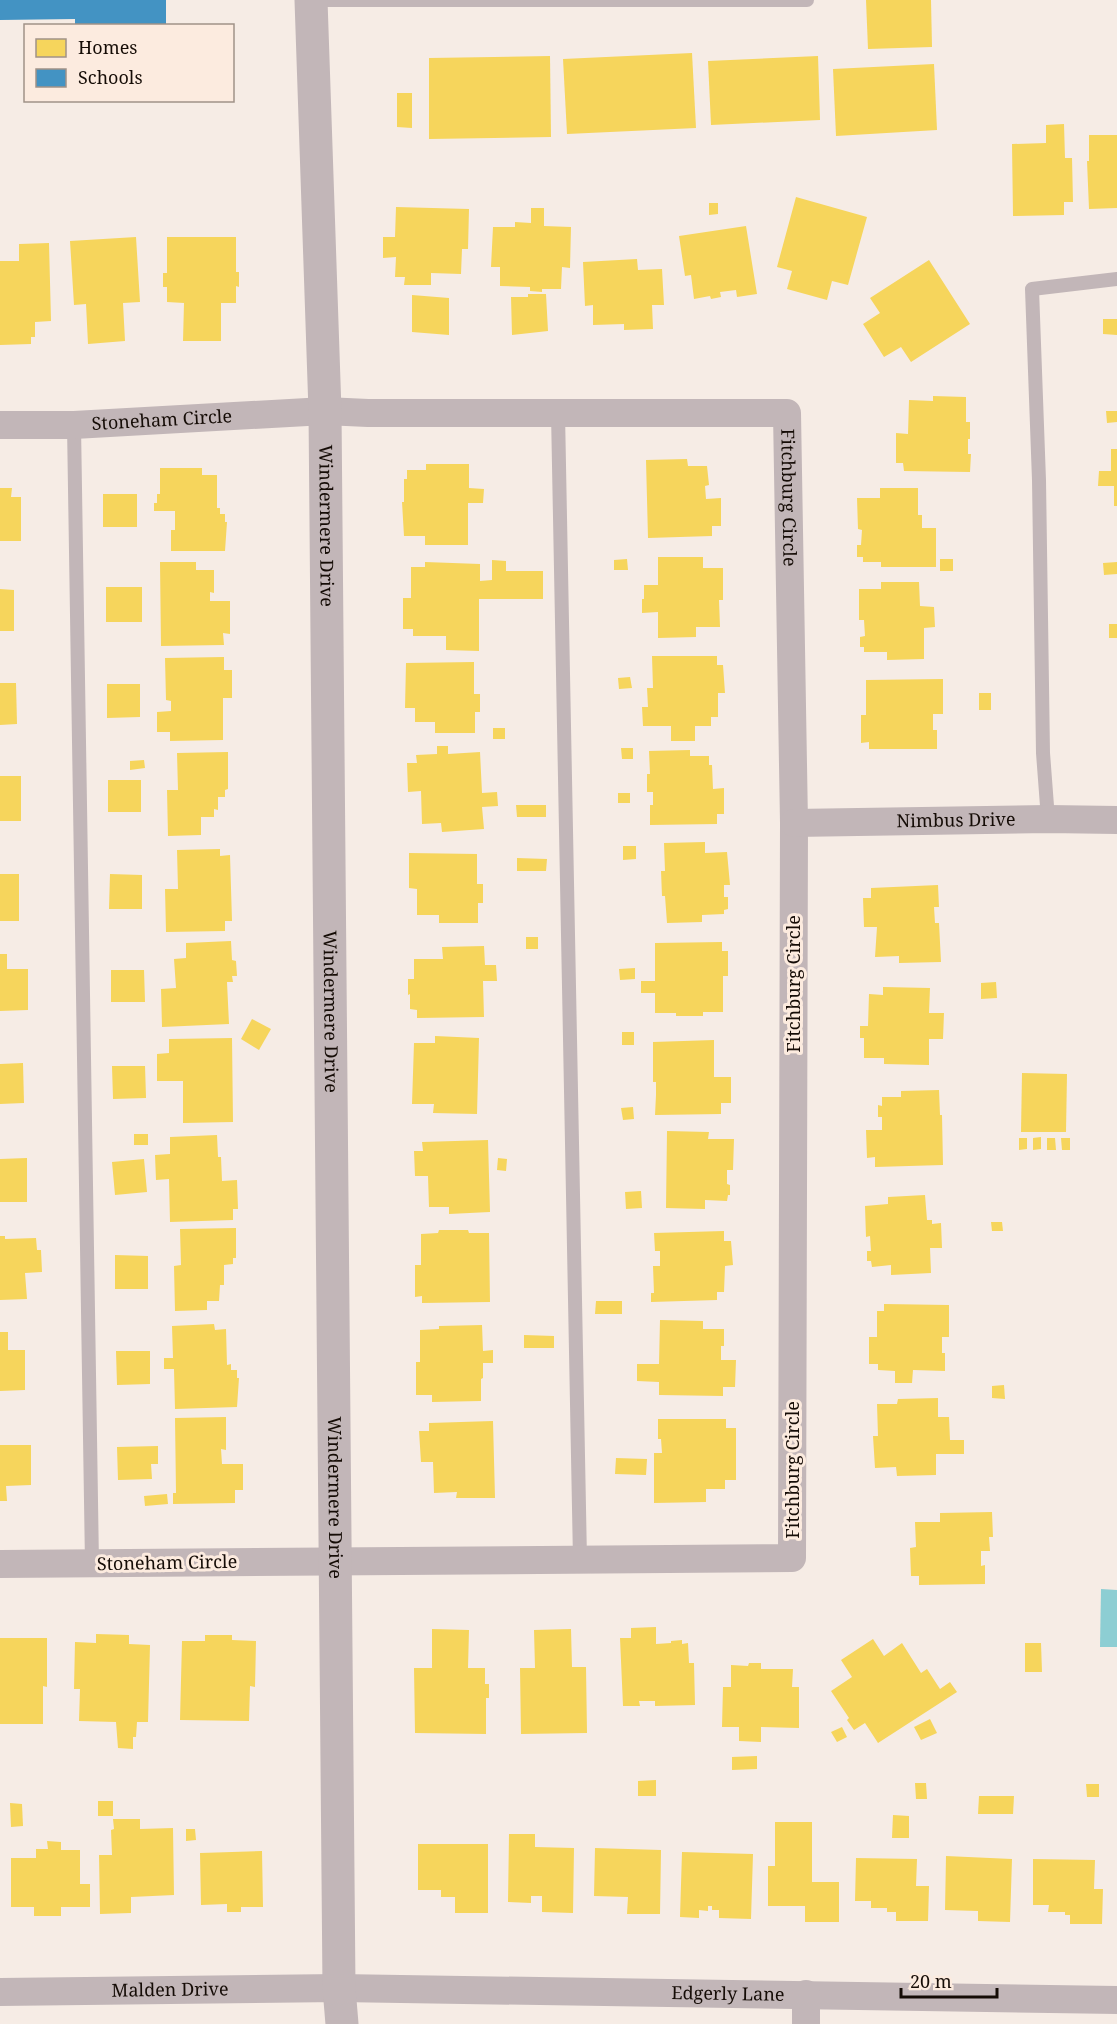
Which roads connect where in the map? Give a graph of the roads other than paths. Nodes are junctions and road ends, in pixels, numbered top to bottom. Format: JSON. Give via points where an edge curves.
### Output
{"nodes":[{"id":1,"x":311,"y":0,"type":"edge"},
{"id":2,"x":807,"y":0,"type":"edge"},
{"id":3,"x":1117,"y":279,"type":"edge"},
{"id":4,"x":325,"y":411,"type":"junction"},
{"id":5,"x":558,"y":413,"type":"junction"},
{"id":6,"x":0,"y":425,"type":"edge"},
{"id":7,"x":74,"y":425,"type":"junction"},
{"id":8,"x":1048,"y":819,"type":"junction"},
{"id":9,"x":1117,"y":820,"type":"edge"},
{"id":10,"x":794,"y":823,"type":"junction"},
{"id":11,"x":580,"y":1560,"type":"junction"},
{"id":12,"x":334,"y":1562,"type":"junction"},
{"id":13,"x":0,"y":1564,"type":"edge"},
{"id":14,"x":92,"y":1564,"type":"junction"},
{"id":15,"x":339,"y":1988,"type":"junction"},
{"id":16,"x":0,"y":1992,"type":"edge"},
{"id":17,"x":806,"y":1994,"type":"junction"},
{"id":18,"x":1117,"y":2000,"type":"edge"},
{"id":19,"x":342,"y":2024,"type":"edge"},
{"id":20,"x":807,"y":2024,"type":"edge"}],
"edges":[{"from":1,"to":2,"type":"lane"},
{"from":1,"to":4,"type":"street","name":"Windermere Drive"},
{"from":3,"to":8,"type":"lane","via":[[1032,289],[1040,492],[1043,753]]},
{"from":4,"to":5,"type":"street","name":"Fitchburg Circle"},
{"from":4,"to":7,"type":"street","name":"Stoneham Circle"},
{"from":4,"to":12,"type":"street","name":"Windermere Drive"},
{"from":5,"to":10,"type":"street","name":"Fitchburg Circle","via":[[787,414]]},
{"from":5,"to":11,"type":"lane"},
{"from":6,"to":7,"type":"street","name":"Stoneham Circle"},
{"from":7,"to":14,"type":"lane"},
{"from":8,"to":9,"type":"street","name":"Nimbus Drive"},
{"from":8,"to":10,"type":"street","name":"Nimbus Drive"},
{"from":10,"to":11,"type":"street","name":"Fitchburg Circle","via":[[792,1558]]},
{"from":11,"to":12,"type":"street","name":"Fitchburg Circle"},
{"from":12,"to":14,"type":"street","name":"Stoneham Circle"},
{"from":12,"to":15,"type":"street","name":"Windermere Drive"},
{"from":13,"to":14,"type":"street","name":"Stoneham Circle"},
{"from":15,"to":16,"type":"street","name":"Malden Drive"},
{"from":15,"to":17,"type":"street","name":"Edgerly Lane"},
{"from":15,"to":19,"type":"street","name":"Windermere Drive"},
{"from":17,"to":18,"type":"street","name":"Edgerly Lane"},
{"from":17,"to":20,"type":"street"}]}
